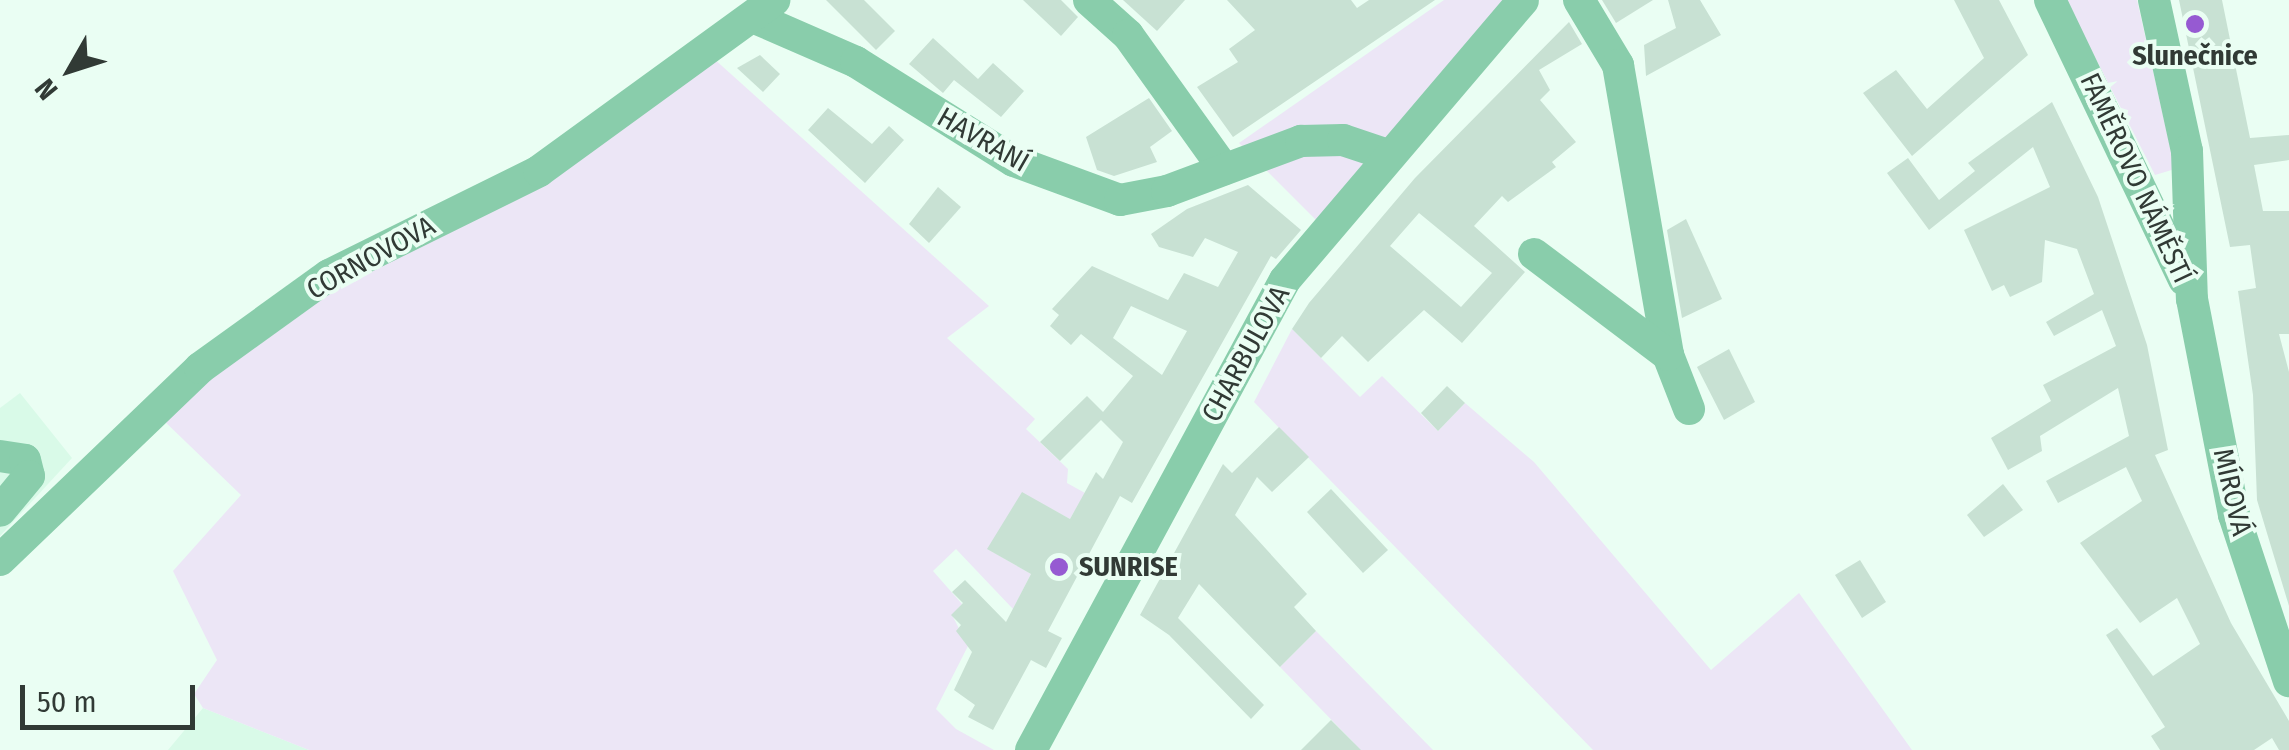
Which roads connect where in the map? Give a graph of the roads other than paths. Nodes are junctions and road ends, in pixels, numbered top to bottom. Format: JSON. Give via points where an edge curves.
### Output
{"nodes":[{"id":1,"x":1089,"y":0,"type":"edge"},
{"id":2,"x":1523,"y":0,"type":"edge"},
{"id":3,"x":1578,"y":0,"type":"edge"},
{"id":4,"x":2154,"y":0,"type":"edge"},
{"id":5,"x":2052,"y":1,"type":"edge"},
{"id":6,"x":764,"y":9,"type":"edge"},
{"id":7,"x":1388,"y":154,"type":"junction"},
{"id":8,"x":1224,"y":169,"type":"junction"},
{"id":9,"x":1534,"y":254,"type":"dead end"},
{"id":10,"x":2192,"y":299,"type":"junction"},
{"id":11,"x":1668,"y":355,"type":"junction"},
{"id":12,"x":1690,"y":408,"type":"dead end"},
{"id":13,"x":0,"y":456,"type":"edge"},
{"id":14,"x":0,"y":511,"type":"edge"},
{"id":15,"x":0,"y":560,"type":"edge"},
{"id":16,"x":2289,"y":681,"type":"edge"},
{"id":17,"x":1031,"y":750,"type":"edge"}],
"edges":[{"from":1,"to":8,"type":"street","via":[[1128,35]]},
{"from":2,"to":7,"type":"street","name":"CHARBULOVA"},
{"from":3,"to":11,"type":"street","via":[[1618,65]]},
{"from":4,"to":10,"type":"street","name":"FAMĚROVO NÁMĚSTÍ","via":[[2187,151]]},
{"from":5,"to":10,"type":"street","name":"FAMĚROVO NÁMĚSTÍ"},
{"from":6,"to":8,"type":"street","name":"HAVRANÍ","via":[[1014,161],[1076,189],[1120,200]]},
{"from":6,"to":15,"type":"street","name":"CORNOVOVA","via":[[539,171],[313,286],[200,368]]},
{"from":7,"to":8,"type":"street","name":"HAVRANÍ","via":[[1343,140],[1301,141]]},
{"from":7,"to":17,"type":"street","name":"CHARBULOVA","via":[[1285,280]]},
{"from":9,"to":11,"type":"street"},
{"from":10,"to":16,"type":"street","name":"MÍROVÁ","via":[[2234,515]]},
{"from":11,"to":12,"type":"street"},
{"from":13,"to":14,"type":"street","via":[[25,460],[29,476]]}]}
